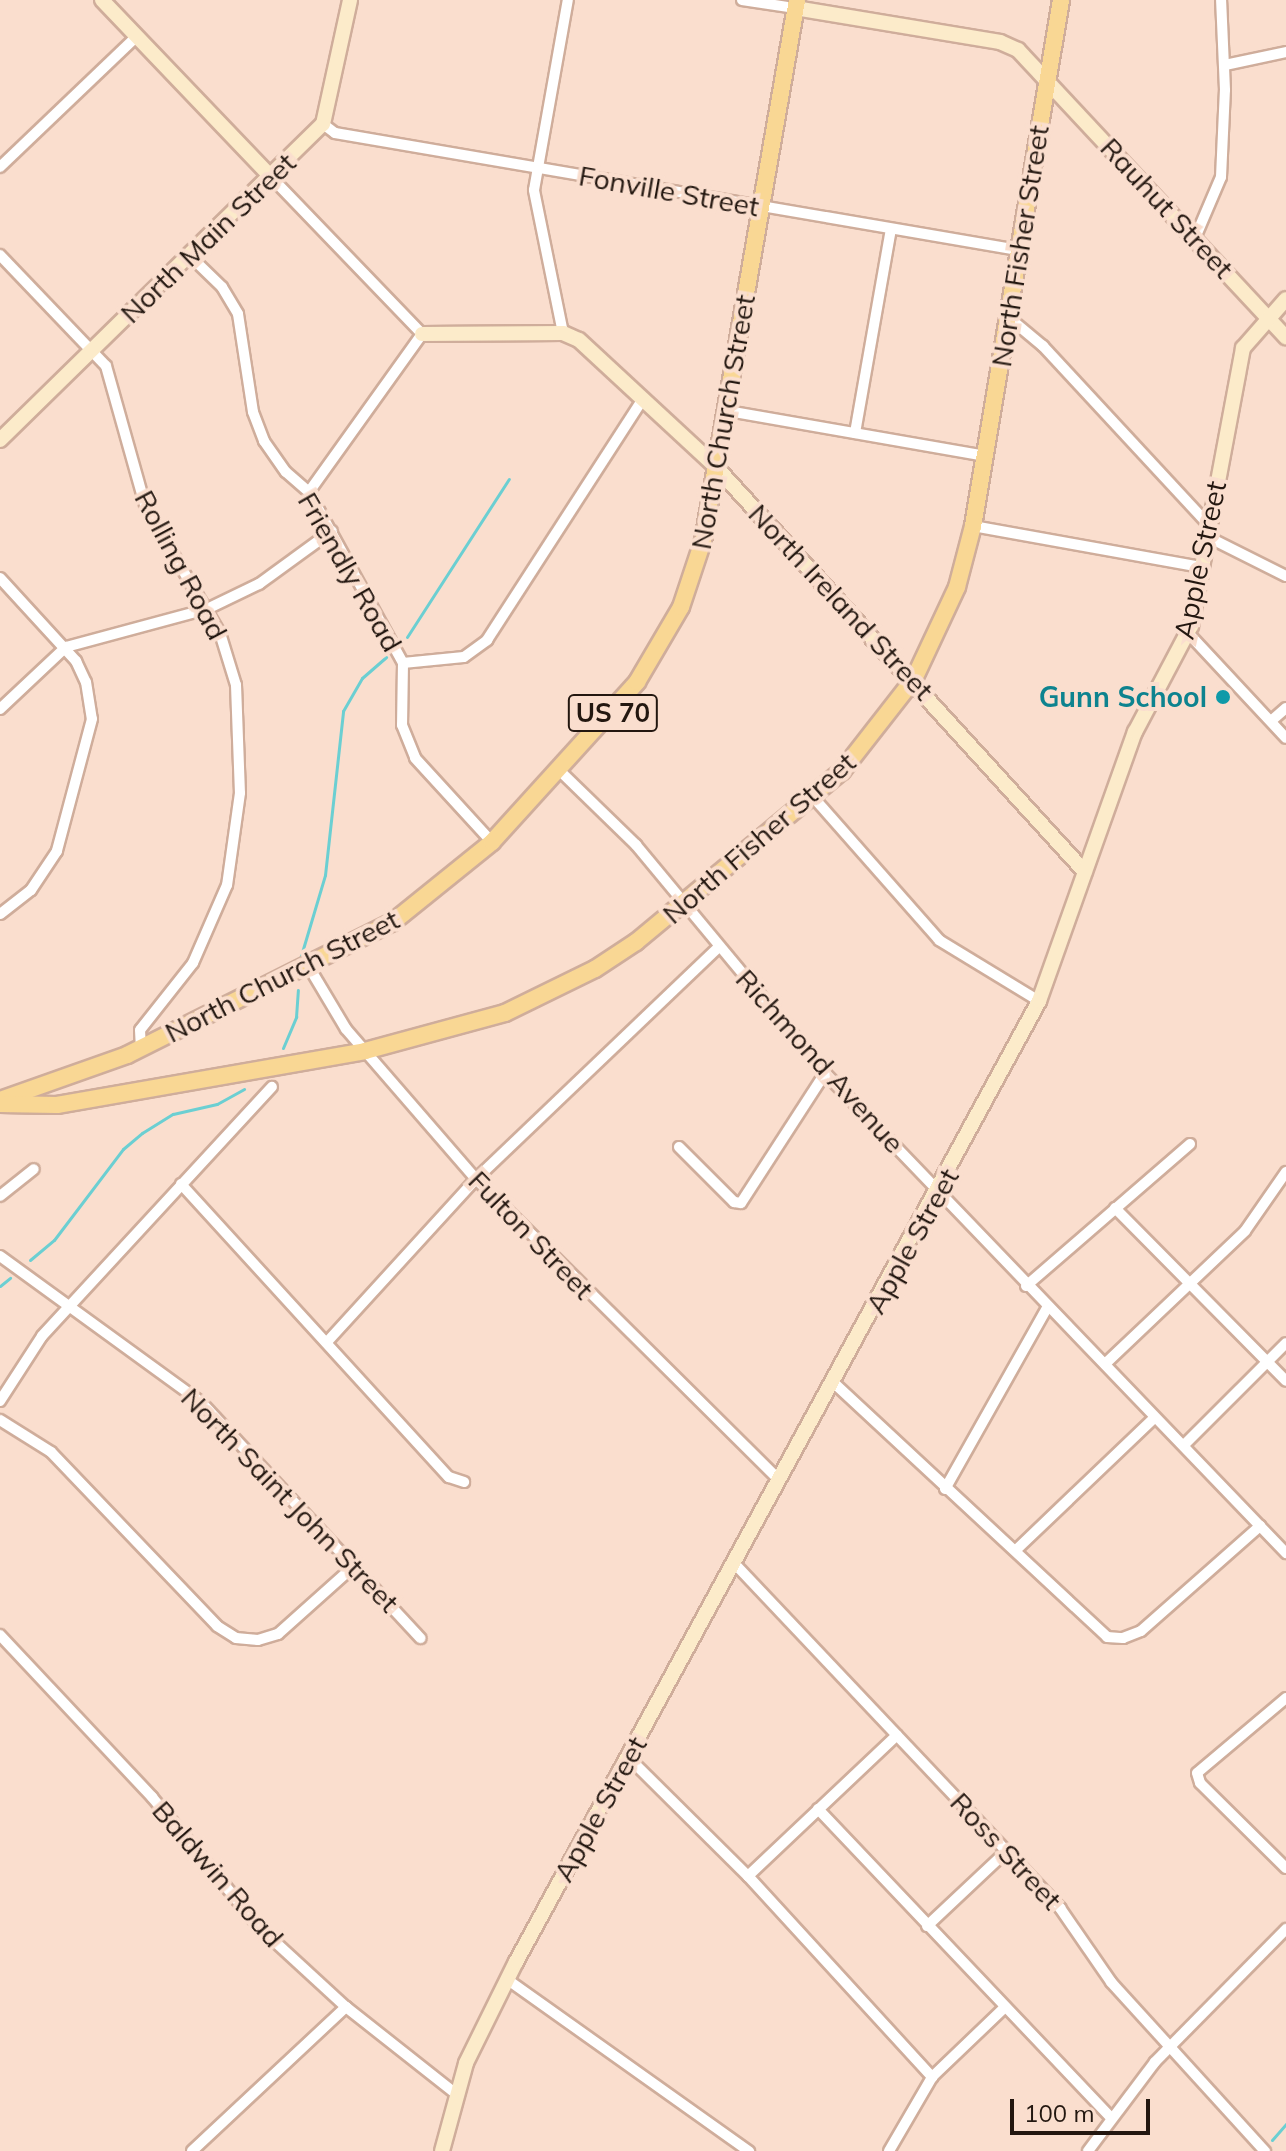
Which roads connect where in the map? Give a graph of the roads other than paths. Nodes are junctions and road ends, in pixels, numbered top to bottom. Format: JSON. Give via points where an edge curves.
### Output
{"nodes":[{"id":1,"x":102,"y":0,"type":"edge"},
{"id":2,"x":350,"y":0,"type":"edge"},
{"id":3,"x":568,"y":0,"type":"edge"},
{"id":4,"x":742,"y":0,"type":"edge"},
{"id":5,"x":1061,"y":0,"type":"edge"},
{"id":6,"x":1221,"y":0,"type":"edge"},
{"id":7,"x":796,"y":4,"type":"edge"},
{"id":8,"x":136,"y":37,"type":"junction"},
{"id":9,"x":1286,"y":52,"type":"edge"},
{"id":10,"x":1225,"y":65,"type":"junction"},
{"id":11,"x":1048,"y":80,"type":"junction"},
{"id":12,"x":323,"y":124,"type":"junction"},
{"id":13,"x":0,"y":167,"type":"edge"},
{"id":14,"x":540,"y":169,"type":"junction"},
{"id":15,"x":271,"y":177,"type":"junction"},
{"id":16,"x":760,"y":206,"type":"junction"},
{"id":17,"x":891,"y":229,"type":"junction"},
{"id":18,"x":1195,"y":238,"type":"junction"},
{"id":19,"x":1018,"y":250,"type":"junction"},
{"id":20,"x":0,"y":255,"type":"edge"},
{"id":21,"x":189,"y":255,"type":"junction"},
{"id":22,"x":1286,"y":299,"type":"edge"},
{"id":23,"x":1007,"y":316,"type":"junction"},
{"id":24,"x":1268,"y":317,"type":"junction"},
{"id":25,"x":563,"y":333,"type":"junction"},
{"id":26,"x":422,"y":334,"type":"junction"},
{"id":27,"x":1286,"y":337,"type":"edge"},
{"id":28,"x":91,"y":351,"type":"junction"},
{"id":29,"x":643,"y":399,"type":"junction"},
{"id":30,"x":728,"y":411,"type":"junction"},
{"id":31,"x":855,"y":433,"type":"junction"},
{"id":32,"x":0,"y":440,"type":"edge"},
{"id":33,"x":985,"y":456,"type":"junction"},
{"id":34,"x":717,"y":468,"type":"junction"},
{"id":35,"x":309,"y":492,"type":"junction"},
{"id":36,"x":973,"y":526,"type":"junction"},
{"id":37,"x":332,"y":531,"type":"junction"},
{"id":38,"x":1208,"y":531,"type":"junction"},
{"id":39,"x":1202,"y":567,"type":"junction"},
{"id":40,"x":1286,"y":576,"type":"edge"},
{"id":41,"x":0,"y":578,"type":"edge"},
{"id":42,"x":207,"y":609,"type":"junction"},
{"id":43,"x":1189,"y":634,"type":"junction"},
{"id":44,"x":66,"y":647,"type":"junction"},
{"id":45,"x":403,"y":663,"type":"junction"},
{"id":46,"x":914,"y":679,"type":"junction"},
{"id":47,"x":1286,"y":708,"type":"edge"},
{"id":48,"x":0,"y":709,"type":"edge"},
{"id":49,"x":1271,"y":721,"type":"junction"},
{"id":50,"x":1286,"y":738,"type":"edge"},
{"id":51,"x":560,"y":771,"type":"junction"},
{"id":52,"x":814,"y":798,"type":"junction"},
{"id":53,"x":492,"y":842,"type":"junction"},
{"id":54,"x":1085,"y":872,"type":"junction"},
{"id":55,"x":684,"y":905,"type":"junction"},
{"id":56,"x":0,"y":914,"type":"edge"},
{"id":57,"x":719,"y":947,"type":"junction"},
{"id":58,"x":309,"y":967,"type":"junction"},
{"id":59,"x":1039,"y":1001,"type":"junction"},
{"id":60,"x":141,"y":1048,"type":"junction"},
{"id":61,"x":365,"y":1051,"type":"junction"},
{"id":62,"x":825,"y":1073,"type":"junction"},
{"id":63,"x":272,"y":1087,"type":"dead end"},
{"id":64,"x":0,"y":1102,"type":"edge"},
{"id":65,"x":1190,"y":1144,"type":"dead end"},
{"id":66,"x":679,"y":1147,"type":"dead end"},
{"id":67,"x":34,"y":1169,"type":"dead end"},
{"id":68,"x":1286,"y":1172,"type":"edge"},
{"id":69,"x":476,"y":1179,"type":"junction"},
{"id":70,"x":181,"y":1184,"type":"junction"},
{"id":71,"x":939,"y":1192,"type":"junction"},
{"id":72,"x":0,"y":1196,"type":"edge"},
{"id":73,"x":1115,"y":1208,"type":"junction"},
{"id":74,"x":0,"y":1256,"type":"edge"},
{"id":75,"x":1191,"y":1284,"type":"junction"},
{"id":76,"x":1026,"y":1286,"type":"junction"},
{"id":77,"x":69,"y":1306,"type":"junction"},
{"id":78,"x":1047,"y":1308,"type":"junction"},
{"id":79,"x":327,"y":1342,"type":"junction"},
{"id":80,"x":1286,"y":1343,"type":"edge"},
{"id":81,"x":1267,"y":1362,"type":"junction"},
{"id":82,"x":1105,"y":1364,"type":"junction"},
{"id":83,"x":1286,"y":1381,"type":"edge"},
{"id":84,"x":834,"y":1383,"type":"junction"},
{"id":85,"x":0,"y":1401,"type":"edge"},
{"id":86,"x":1155,"y":1417,"type":"junction"},
{"id":87,"x":0,"y":1420,"type":"edge"},
{"id":88,"x":1184,"y":1445,"type":"junction"},
{"id":89,"x":779,"y":1480,"type":"junction"},
{"id":90,"x":464,"y":1482,"type":"dead end"},
{"id":91,"x":945,"y":1489,"type":"junction"},
{"id":92,"x":1260,"y":1526,"type":"junction"},
{"id":93,"x":1016,"y":1550,"type":"junction"},
{"id":94,"x":1286,"y":1553,"type":"edge"},
{"id":95,"x":734,"y":1563,"type":"junction"},
{"id":96,"x":354,"y":1566,"type":"junction"},
{"id":97,"x":0,"y":1635,"type":"edge"},
{"id":98,"x":420,"y":1638,"type":"dead end"},
{"id":99,"x":1286,"y":1698,"type":"edge"},
{"id":100,"x":897,"y":1735,"type":"junction"},
{"id":101,"x":629,"y":1758,"type":"junction"},
{"id":102,"x":818,"y":1809,"type":"junction"},
{"id":103,"x":1007,"y":1851,"type":"junction"},
{"id":104,"x":1286,"y":1868,"type":"edge"},
{"id":105,"x":748,"y":1876,"type":"junction"},
{"id":106,"x":927,"y":1926,"type":"junction"},
{"id":107,"x":1286,"y":1929,"type":"edge"},
{"id":108,"x":508,"y":1980,"type":"junction"},
{"id":109,"x":346,"y":2007,"type":"junction"},
{"id":110,"x":1004,"y":2008,"type":"junction"},
{"id":111,"x":1170,"y":2046,"type":"junction"},
{"id":112,"x":932,"y":2077,"type":"junction"},
{"id":113,"x":455,"y":2093,"type":"junction"},
{"id":114,"x":1110,"y":2117,"type":"junction"},
{"id":115,"x":192,"y":2151,"type":"edge"},
{"id":116,"x":442,"y":2151,"type":"edge"},
{"id":117,"x":749,"y":2151,"type":"edge"},
{"id":118,"x":889,"y":2151,"type":"edge"},
{"id":119,"x":1088,"y":2151,"type":"edge"},
{"id":120,"x":1265,"y":2151,"type":"edge"}],
"edges":[{"from":1,"to":8,"type":"street"},
{"from":2,"to":12,"type":"street"},
{"from":3,"to":14,"type":"street"},
{"from":4,"to":7,"type":"street"},
{"from":5,"to":11,"type":"main road","name":"North Fisher Street","number":"US 70"},
{"from":6,"to":10,"type":"street"},
{"from":7,"to":11,"type":"street","name":"Rauhut Street","via":[[1000,42],[1018,50]]},
{"from":7,"to":16,"type":"main road","name":"North Church Street","number":"US 70"},
{"from":8,"to":13,"type":"street"},
{"from":8,"to":15,"type":"street"},
{"from":9,"to":10,"type":"street"},
{"from":10,"to":18,"type":"street","via":[[1221,177]]},
{"from":11,"to":18,"type":"street","name":"Rauhut Street"},
{"from":11,"to":19,"type":"main road","name":"North Fisher Street","number":"US 70"},
{"from":12,"to":14,"type":"street","name":"Fonville Street","via":[[335,133]]},
{"from":12,"to":15,"type":"street","name":"North Main Street"},
{"from":14,"to":16,"type":"street","name":"Fonville Street"},
{"from":14,"to":25,"type":"street","via":[[534,190]]},
{"from":15,"to":21,"type":"street","name":"North Main Street"},
{"from":15,"to":26,"type":"street"},
{"from":16,"to":17,"type":"street","name":"Fonville Street"},
{"from":16,"to":30,"type":"main road","name":"North Church Street","number":"US 70"},
{"from":17,"to":19,"type":"street","name":"Fonville Street"},
{"from":17,"to":31,"type":"street"},
{"from":18,"to":24,"type":"street","name":"Rauhut Street"},
{"from":19,"to":23,"type":"main road","name":"North Fisher Street","number":"US 70"},
{"from":20,"to":28,"type":"street","name":"Rolling Road"},
{"from":21,"to":28,"type":"street","name":"North Main Street"},
{"from":21,"to":35,"type":"street","name":"Friendly Road","via":[[233,303],[242,324],[259,430],[286,472]]},
{"from":22,"to":24,"type":"street","name":"Apple Street"},
{"from":23,"to":33,"type":"main road","name":"North Fisher Street","number":"US 70"},
{"from":23,"to":38,"type":"street","via":[[1043,346]]},
{"from":24,"to":27,"type":"street","name":"Rauhut Street"},
{"from":24,"to":38,"type":"street","name":"Apple Street","via":[[1243,348]]},
{"from":25,"to":26,"type":"street"},
{"from":25,"to":29,"type":"street","name":"North Ireland Street","via":[[579,340]]},
{"from":26,"to":35,"type":"street"},
{"from":28,"to":32,"type":"street","name":"North Main Street"},
{"from":28,"to":42,"type":"street","name":"Rolling Road","via":[[113,379],[146,508]]},
{"from":29,"to":34,"type":"street","name":"North Ireland Street"},
{"from":29,"to":45,"type":"street","via":[[487,640],[464,657]]},
{"from":30,"to":31,"type":"street"},
{"from":30,"to":34,"type":"main road","name":"North Church Street","number":"US 70"},
{"from":31,"to":33,"type":"street"},
{"from":33,"to":36,"type":"main road","name":"North Fisher Street","number":"US 70"},
{"from":34,"to":46,"type":"street","name":"North Ireland Street"},
{"from":34,"to":51,"type":"main road","name":"North Church Street","number":"US 70","via":[[703,541],[671,628],[637,682]]},
{"from":35,"to":37,"type":"street","name":"Friendly Road"},
{"from":36,"to":39,"type":"street"},
{"from":36,"to":46,"type":"main road","name":"North Fisher Street","number":"US 70","via":[[957,587]]},
{"from":37,"to":42,"type":"street","via":[[268,578]]},
{"from":37,"to":45,"type":"street","name":"Friendly Road"},
{"from":38,"to":39,"type":"street","name":"Apple Street"},
{"from":38,"to":40,"type":"street"},
{"from":39,"to":43,"type":"street","name":"Apple Street"},
{"from":41,"to":44,"type":"street"},
{"from":42,"to":44,"type":"street"},
{"from":42,"to":60,"type":"street","name":"Rolling Road","via":[[229,659],[239,703],[240,779],[232,866],[211,930],[193,963],[143,1025]]},
{"from":43,"to":49,"type":"street"},
{"from":43,"to":54,"type":"street","name":"Apple Street","via":[[1135,732]]},
{"from":44,"to":48,"type":"street"},
{"from":44,"to":56,"type":"street","via":[[82,671],[90,699],[86,746],[51,863],[31,890]]},
{"from":45,"to":53,"type":"street","name":"Friendly Road","via":[[402,725],[415,758]]},
{"from":46,"to":52,"type":"main road","name":"North Fisher Street","number":"US 70","via":[[867,744]]},
{"from":46,"to":54,"type":"street","name":"North Ireland Street"},
{"from":47,"to":49,"type":"street"},
{"from":49,"to":50,"type":"street"},
{"from":51,"to":53,"type":"main road","name":"North Church Street","number":"US 70"},
{"from":51,"to":55,"type":"street","name":"Richmond Avenue","via":[[636,845]]},
{"from":52,"to":55,"type":"main road","name":"North Fisher Street","number":"US 70"},
{"from":52,"to":59,"type":"street","via":[[939,940]]},
{"from":53,"to":58,"type":"main road","name":"North Church Street","number":"US 70","via":[[419,905]]},
{"from":54,"to":59,"type":"street","name":"Apple Street"},
{"from":55,"to":57,"type":"street","name":"Richmond Avenue"},
{"from":55,"to":61,"type":"main road","name":"North Fisher Street","number":"US 70","via":[[612,958],[538,998],[468,1026]]},
{"from":57,"to":62,"type":"street","name":"Richmond Avenue"},
{"from":57,"to":69,"type":"street"},
{"from":58,"to":60,"type":"main road","name":"North Church Street","number":"US 70"},
{"from":58,"to":61,"type":"street","name":"Fulton Street","via":[[335,1014]]},
{"from":59,"to":71,"type":"street","name":"Apple Street"},
{"from":60,"to":64,"type":"main road","name":"North Church Street","number":"US 70"},
{"from":61,"to":64,"type":"main road","name":"North Fisher Street","number":"US 70","via":[[57,1105]]},
{"from":61,"to":69,"type":"street","name":"Fulton Street"},
{"from":62,"to":66,"type":"street","via":[[744,1202],[734,1202]]},
{"from":62,"to":71,"type":"street","name":"Richmond Avenue"},
{"from":63,"to":70,"type":"street"},
{"from":65,"to":73,"type":"street"},
{"from":67,"to":72,"type":"street"},
{"from":68,"to":75,"type":"street","via":[[1260,1214]]},
{"from":69,"to":79,"type":"street"},
{"from":69,"to":89,"type":"street","name":"Fulton Street"},
{"from":70,"to":77,"type":"street"},
{"from":70,"to":79,"type":"street"},
{"from":71,"to":76,"type":"street","name":"Richmond Avenue"},
{"from":71,"to":84,"type":"street","name":"Apple Street"},
{"from":73,"to":75,"type":"street"},
{"from":73,"to":76,"type":"street"},
{"from":74,"to":77,"type":"street","name":"North Saint John Street"},
{"from":75,"to":81,"type":"street"},
{"from":75,"to":82,"type":"street"},
{"from":76,"to":78,"type":"street","name":"Richmond Avenue"},
{"from":77,"to":85,"type":"street","via":[[27,1355]]},
{"from":77,"to":96,"type":"street","name":"North Saint John Street","via":[[202,1403]]},
{"from":78,"to":82,"type":"street","name":"Richmond Avenue"},
{"from":78,"to":91,"type":"street"},
{"from":79,"to":90,"type":"street","via":[[449,1477]]},
{"from":80,"to":81,"type":"street"},
{"from":81,"to":83,"type":"street"},
{"from":81,"to":88,"type":"street"},
{"from":82,"to":86,"type":"street","name":"Richmond Avenue"},
{"from":84,"to":89,"type":"street","name":"Apple Street"},
{"from":84,"to":91,"type":"street"},
{"from":86,"to":88,"type":"street","name":"Richmond Avenue"},
{"from":86,"to":93,"type":"street"},
{"from":87,"to":96,"type":"street","via":[[51,1452],[217,1626],[236,1638],[258,1640],[278,1634]]},
{"from":88,"to":92,"type":"street","name":"Richmond Avenue"},
{"from":89,"to":95,"type":"street","name":"Apple Street"},
{"from":91,"to":93,"type":"street"},
{"from":92,"to":93,"type":"street","via":[[1146,1627],[1117,1639],[1091,1628]]},
{"from":92,"to":94,"type":"street","name":"Richmond Avenue"},
{"from":95,"to":100,"type":"street","name":"Ross Street"},
{"from":95,"to":101,"type":"street","name":"Apple Street"},
{"from":96,"to":98,"type":"street","name":"North Saint John Street"},
{"from":97,"to":109,"type":"street","name":"Baldwin Road","via":[[152,1797],[253,1920]]},
{"from":99,"to":104,"type":"street","via":[[1197,1773],[1200,1783]]},
{"from":100,"to":102,"type":"street"},
{"from":100,"to":103,"type":"street","name":"Ross Street"},
{"from":101,"to":105,"type":"street"},
{"from":101,"to":108,"type":"street","name":"Apple Street"},
{"from":102,"to":105,"type":"street"},
{"from":102,"to":106,"type":"street"},
{"from":103,"to":106,"type":"street"},
{"from":103,"to":111,"type":"street","name":"Ross Street"},
{"from":105,"to":112,"type":"street"},
{"from":106,"to":110,"type":"street"},
{"from":107,"to":111,"type":"street"},
{"from":108,"to":113,"type":"street","name":"Apple Street"},
{"from":108,"to":117,"type":"street"},
{"from":109,"to":113,"type":"street","name":"Baldwin Road"},
{"from":109,"to":115,"type":"street"},
{"from":110,"to":112,"type":"street"},
{"from":110,"to":114,"type":"street"},
{"from":111,"to":114,"type":"street"},
{"from":111,"to":120,"type":"street","name":"Ross Street"},
{"from":112,"to":118,"type":"street"},
{"from":113,"to":116,"type":"street","name":"Apple Street"},
{"from":114,"to":119,"type":"street"}]}
